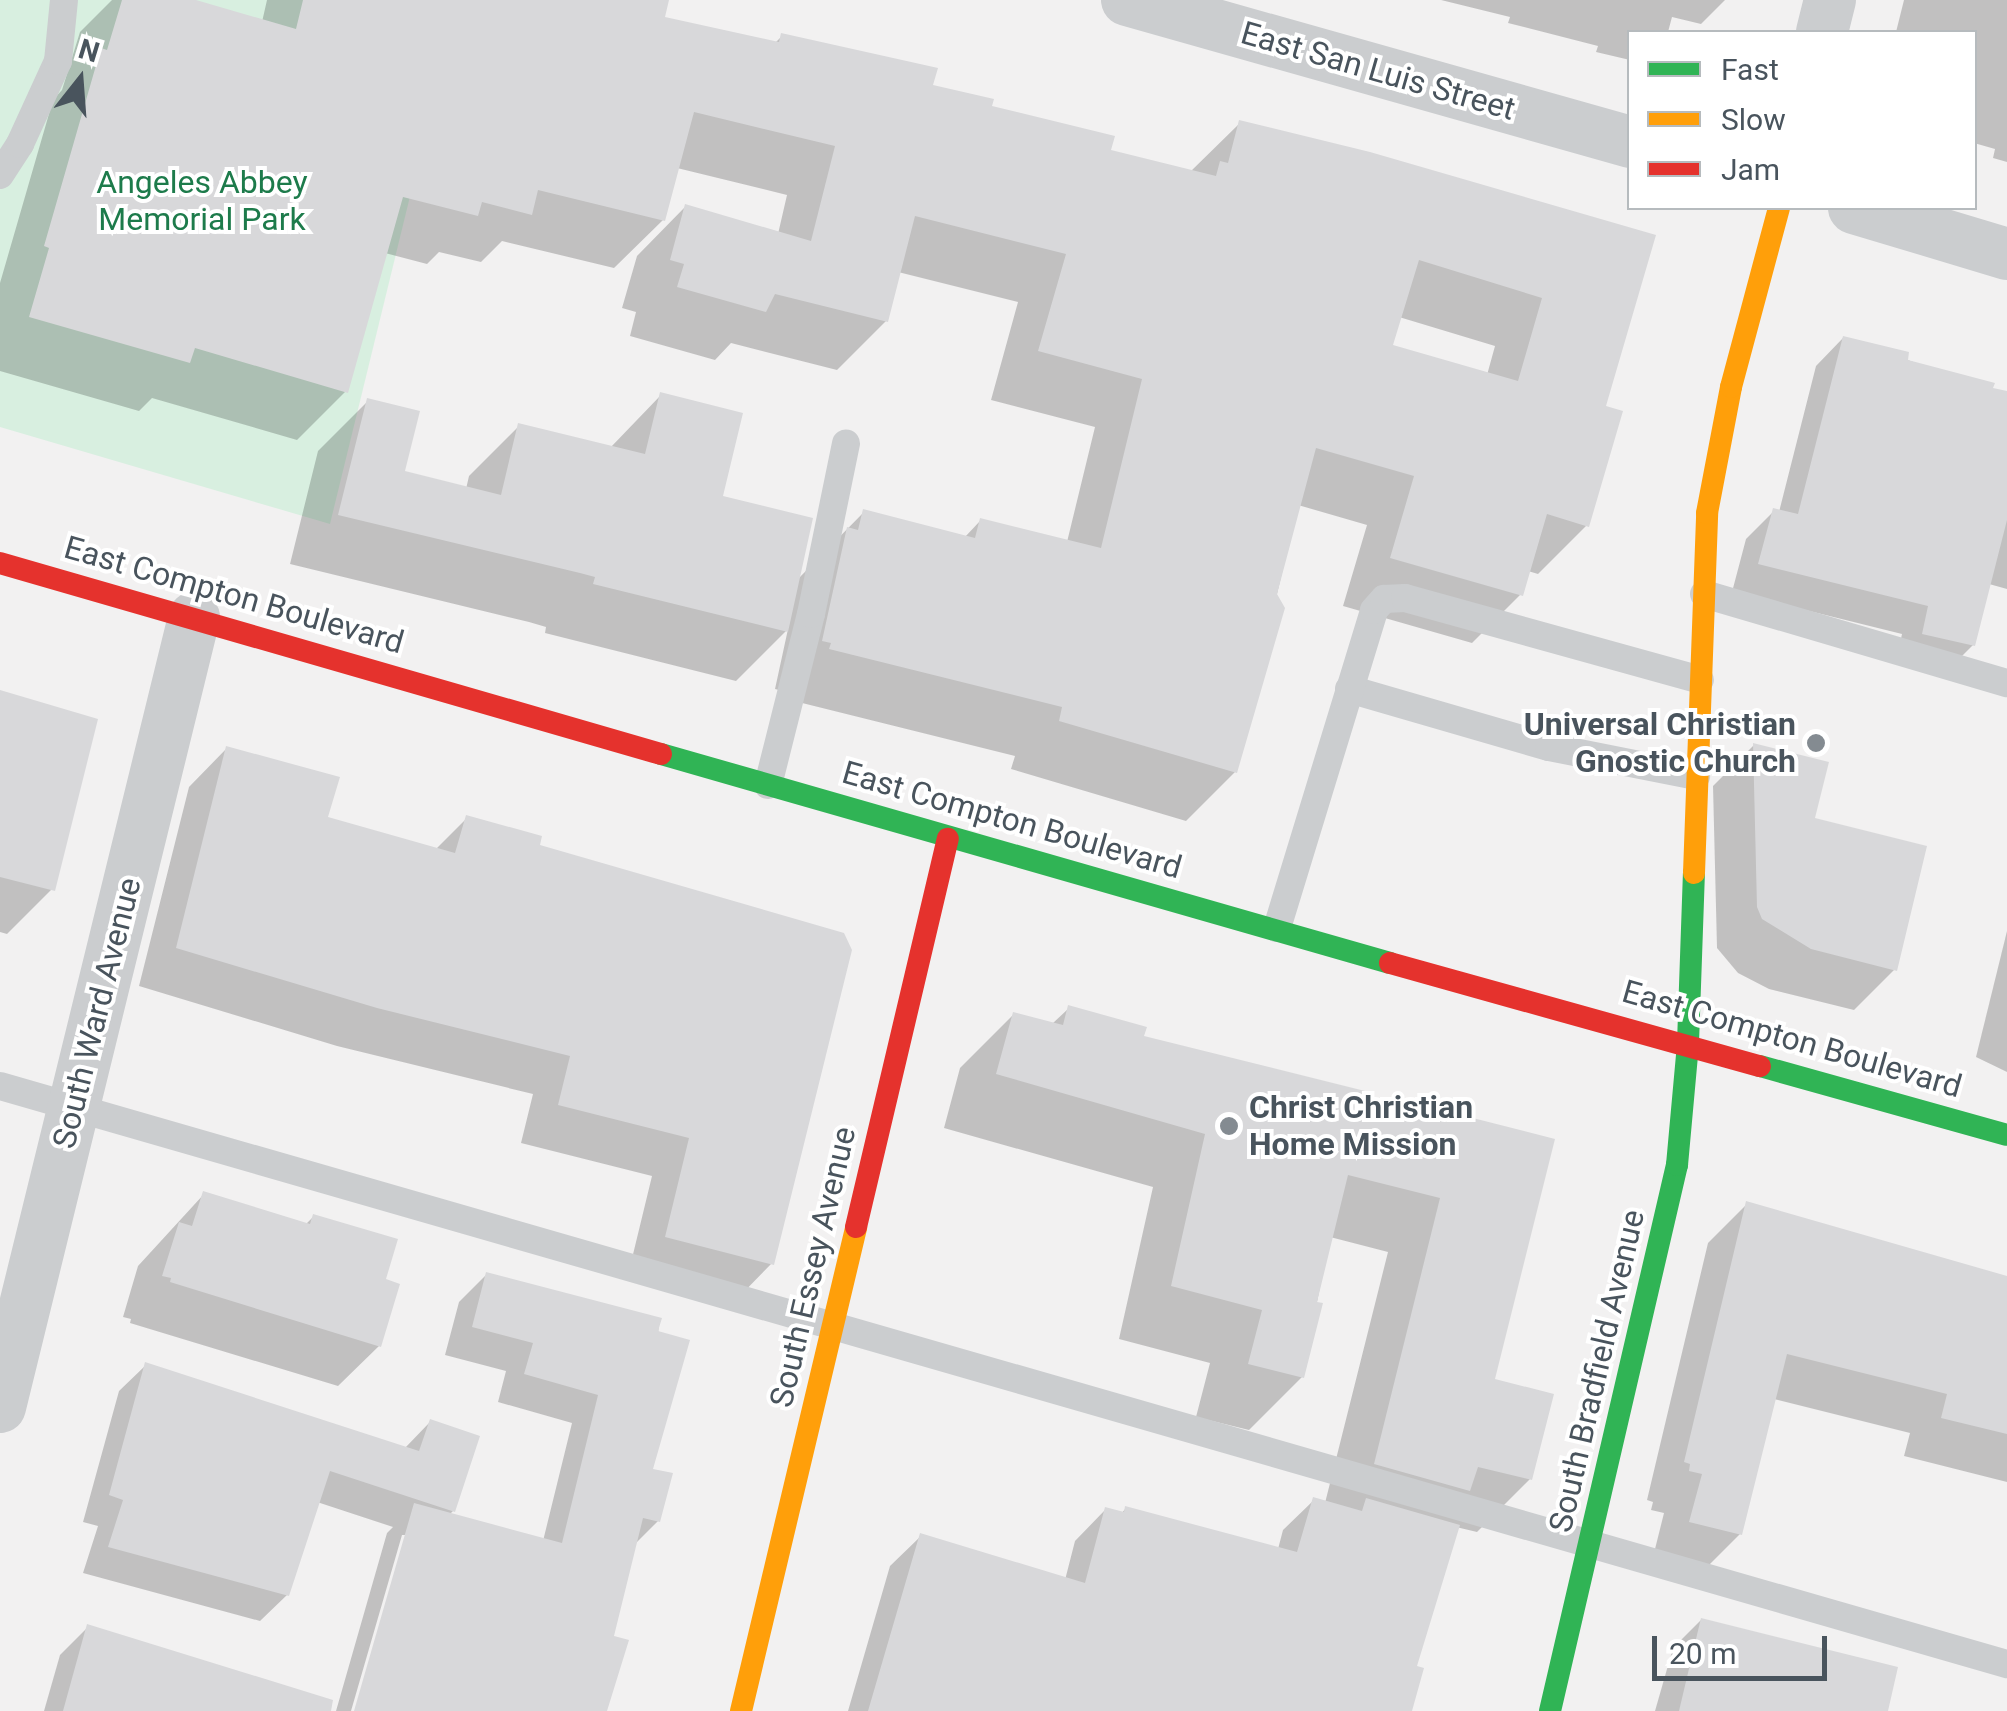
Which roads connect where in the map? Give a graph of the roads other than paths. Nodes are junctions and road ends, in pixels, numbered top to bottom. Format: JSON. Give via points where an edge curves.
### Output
{"nodes":[{"id":1,"x":64,"y":0,"type":"edge"},
{"id":2,"x":1127,"y":0,"type":"edge"},
{"id":3,"x":1830,"y":0,"type":"edge"},
{"id":4,"x":1822,"y":30,"type":"edge"},
{"id":5,"x":1627,"y":141,"type":"edge"},
{"id":6,"x":0,"y":175,"type":"edge"},
{"id":7,"x":1778,"y":210,"type":"edge"},
{"id":8,"x":1861,"y":210,"type":"edge"},
{"id":9,"x":2007,"y":254,"type":"edge"},
{"id":10,"x":846,"y":444,"type":"dead end"},
{"id":11,"x":0,"y":563,"type":"edge"},
{"id":12,"x":1704,"y":594,"type":"junction"},
{"id":13,"x":194,"y":618,"type":"junction"},
{"id":14,"x":1700,"y":680,"type":"junction"},
{"id":15,"x":2007,"y":683,"type":"edge"},
{"id":16,"x":1349,"y":689,"type":"junction"},
{"id":17,"x":1696,"y":776,"type":"junction"},
{"id":18,"x":768,"y":785,"type":"junction"},
{"id":19,"x":948,"y":839,"type":"junction"},
{"id":20,"x":1276,"y":928,"type":"junction"},
{"id":21,"x":1688,"y":1043,"type":"junction"},
{"id":22,"x":0,"y":1086,"type":"edge"},
{"id":23,"x":73,"y":1108,"type":"junction"},
{"id":24,"x":2007,"y":1135,"type":"edge"},
{"id":25,"x":832,"y":1329,"type":"junction"},
{"id":26,"x":0,"y":1407,"type":"edge"},
{"id":27,"x":1591,"y":1544,"type":"junction"},
{"id":28,"x":2007,"y":1664,"type":"edge"},
{"id":29,"x":741,"y":1711,"type":"edge"},
{"id":30,"x":1550,"y":1711,"type":"edge"}],
"edges":[{"from":1,"to":6,"type":"lane","via":[[58,60]]},
{"from":2,"to":5,"type":"street","name":"East San Luis Street"},
{"from":3,"to":4,"type":"street"},
{"from":7,"to":12,"type":"street","name":"South Bradfield Avenue","via":[[1728,404],[1707,513]]},
{"from":8,"to":9,"type":"street"},
{"from":10,"to":18,"type":"lane"},
{"from":11,"to":13,"type":"street","name":"East Compton Boulevard"},
{"from":12,"to":14,"type":"street","name":"South Bradfield Avenue"},
{"from":12,"to":15,"type":"lane"},
{"from":13,"to":18,"type":"street","name":"East Compton Boulevard"},
{"from":13,"to":23,"type":"street","name":"South Ward Avenue"},
{"from":14,"to":16,"type":"lane","via":[[1404,598],[1384,600],[1374,610]]},
{"from":14,"to":17,"type":"street","name":"South Bradfield Avenue"},
{"from":16,"to":17,"type":"lane","via":[[1549,747]]},
{"from":16,"to":20,"type":"lane"},
{"from":17,"to":21,"type":"street","name":"South Bradfield Avenue"},
{"from":18,"to":19,"type":"street","name":"East Compton Boulevard"},
{"from":19,"to":20,"type":"street","name":"East Compton Boulevard"},
{"from":19,"to":25,"type":"street","name":"South Essey Avenue"},
{"from":20,"to":21,"type":"street","name":"East Compton Boulevard"},
{"from":21,"to":24,"type":"street","name":"East Compton Boulevard"},
{"from":21,"to":27,"type":"street","name":"South Bradfield Avenue","via":[[1677,1165]]},
{"from":22,"to":23,"type":"lane"},
{"from":23,"to":25,"type":"lane"},
{"from":23,"to":26,"type":"street","name":"South Ward Avenue"},
{"from":25,"to":27,"type":"lane"},
{"from":25,"to":29,"type":"street","name":"South Essey Avenue"},
{"from":27,"to":28,"type":"lane"},
{"from":27,"to":30,"type":"street","name":"South Bradfield Avenue"}]}
